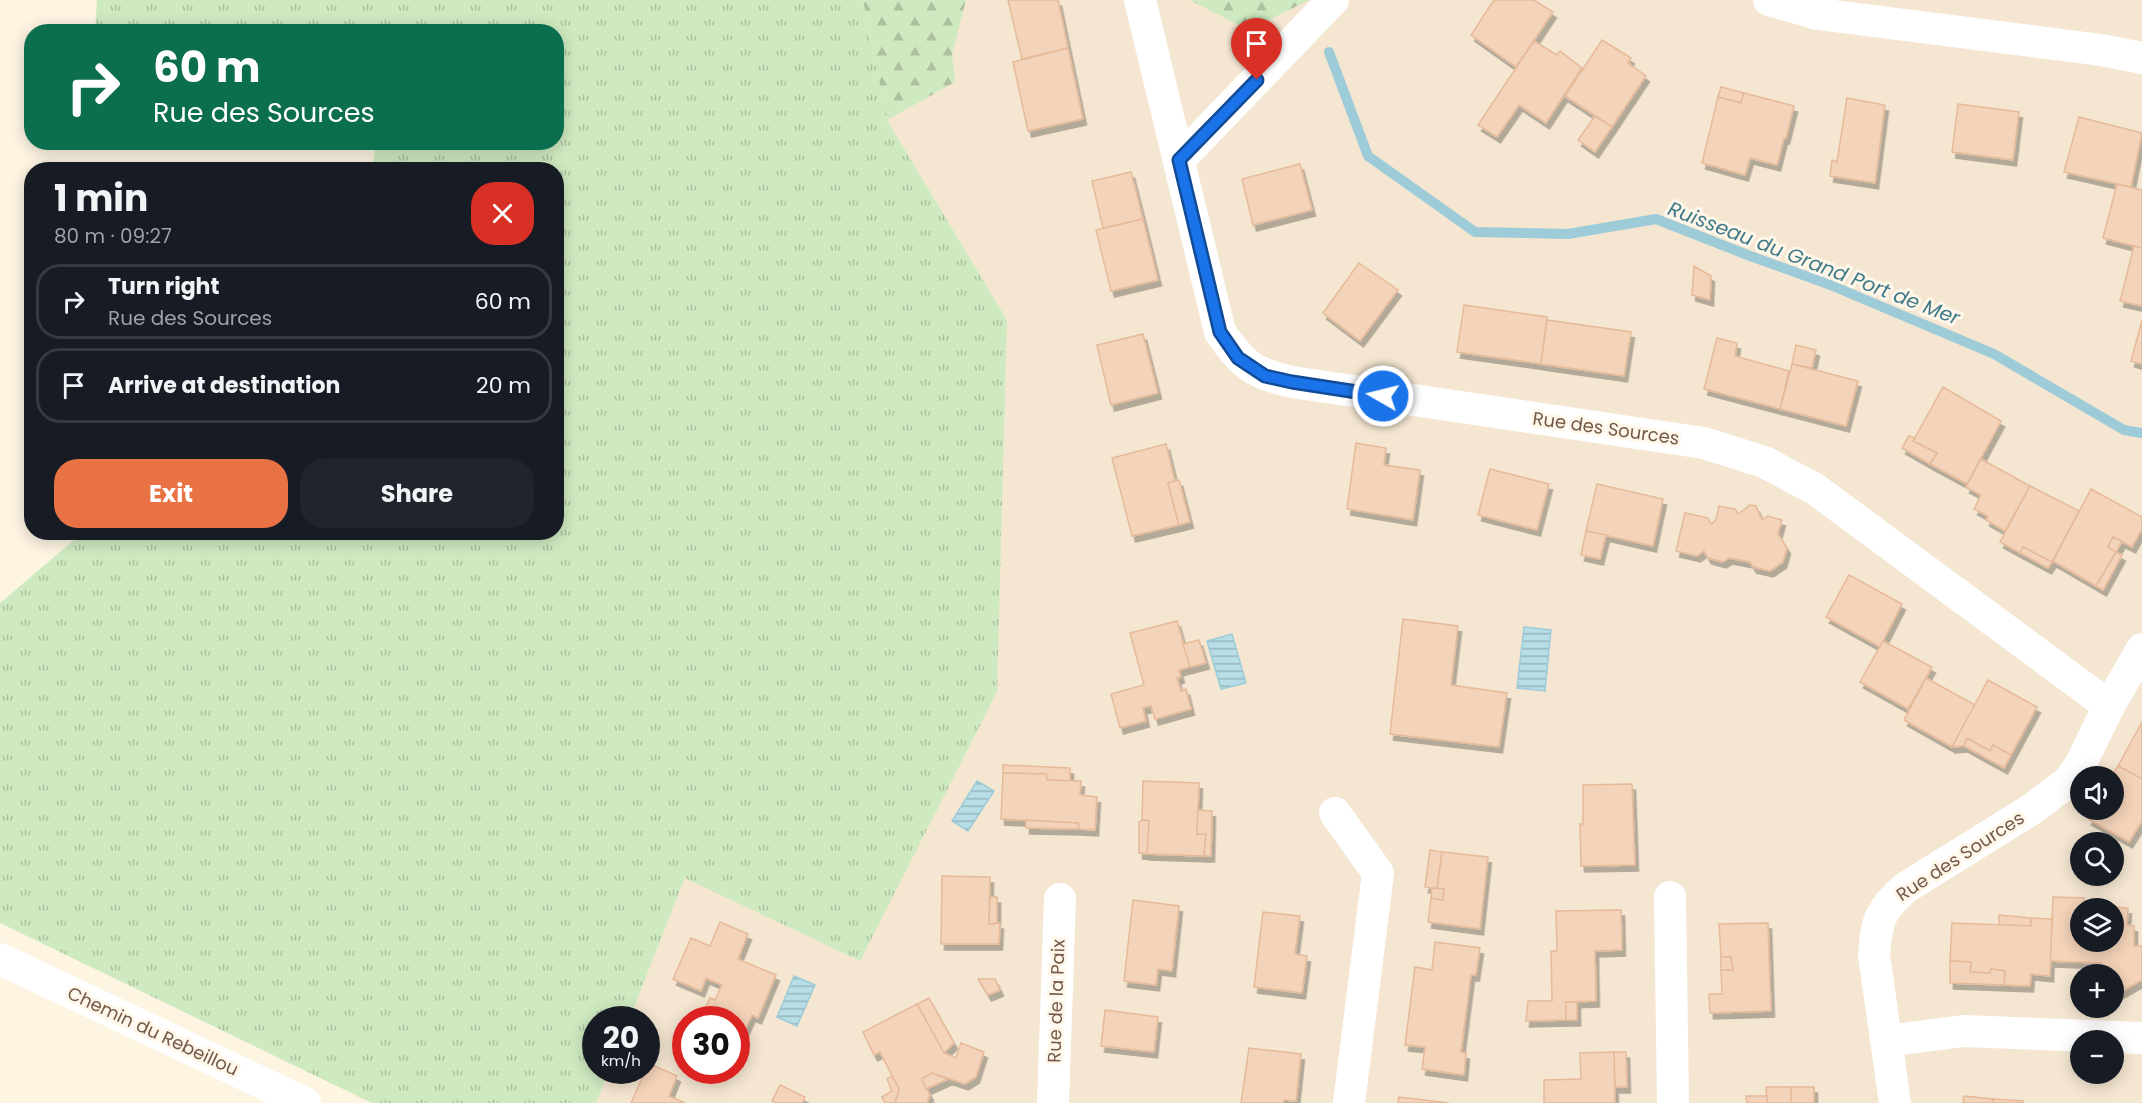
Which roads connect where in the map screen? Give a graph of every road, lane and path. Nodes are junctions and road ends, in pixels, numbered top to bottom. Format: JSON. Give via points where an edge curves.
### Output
{"nodes":[{"id":1,"x":1140,"y":0,"type":"edge"},
{"id":2,"x":1333,"y":0,"type":"edge"},
{"id":3,"x":1769,"y":0,"type":"edge"},
{"id":4,"x":2142,"y":58,"type":"edge"},
{"id":5,"x":1179,"y":160,"type":"junction"},
{"id":6,"x":2142,"y":649,"type":"edge"},
{"id":7,"x":2109,"y":706,"type":"junction"},
{"id":8,"x":1335,"y":813,"type":"dead end"},
{"id":9,"x":1670,"y":897,"type":"dead end"},
{"id":10,"x":1060,"y":899,"type":"dead end"},
{"id":11,"x":0,"y":959,"type":"edge"},
{"id":12,"x":2142,"y":1038,"type":"edge"},
{"id":13,"x":1887,"y":1041,"type":"junction"},
{"id":14,"x":305,"y":1103,"type":"edge"},
{"id":15,"x":1053,"y":1103,"type":"edge"},
{"id":16,"x":1349,"y":1103,"type":"edge"},
{"id":17,"x":1673,"y":1103,"type":"edge"},
{"id":18,"x":1895,"y":1103,"type":"edge"}],
"edges":[{"from":1,"to":5,"type":"street","name":"Rue des Sources"},
{"from":2,"to":5,"type":"street"},
{"from":3,"to":4,"type":"street","via":[[1818,14]]},
{"from":5,"to":7,"type":"street","name":"Rue des Sources","via":[[1220,332],[1238,358],[1265,376],[1704,443],[1764,462],[1815,489]]},
{"from":6,"to":7,"type":"street","name":"Rue des Sources"},
{"from":7,"to":13,"type":"street","name":"Rue des Sources","via":[[2069,781],[2032,809],[1905,888],[1880,916],[1874,955]]},
{"from":8,"to":16,"type":"street","via":[[1378,873]]},
{"from":9,"to":17,"type":"street"},
{"from":10,"to":15,"type":"street","name":"Rue de la Paix"},
{"from":11,"to":14,"type":"street","name":"Chemin du Rebeillou"},
{"from":12,"to":13,"type":"street","via":[[1963,1031]]},
{"from":13,"to":18,"type":"street","name":"Rue des Sources"}]}
